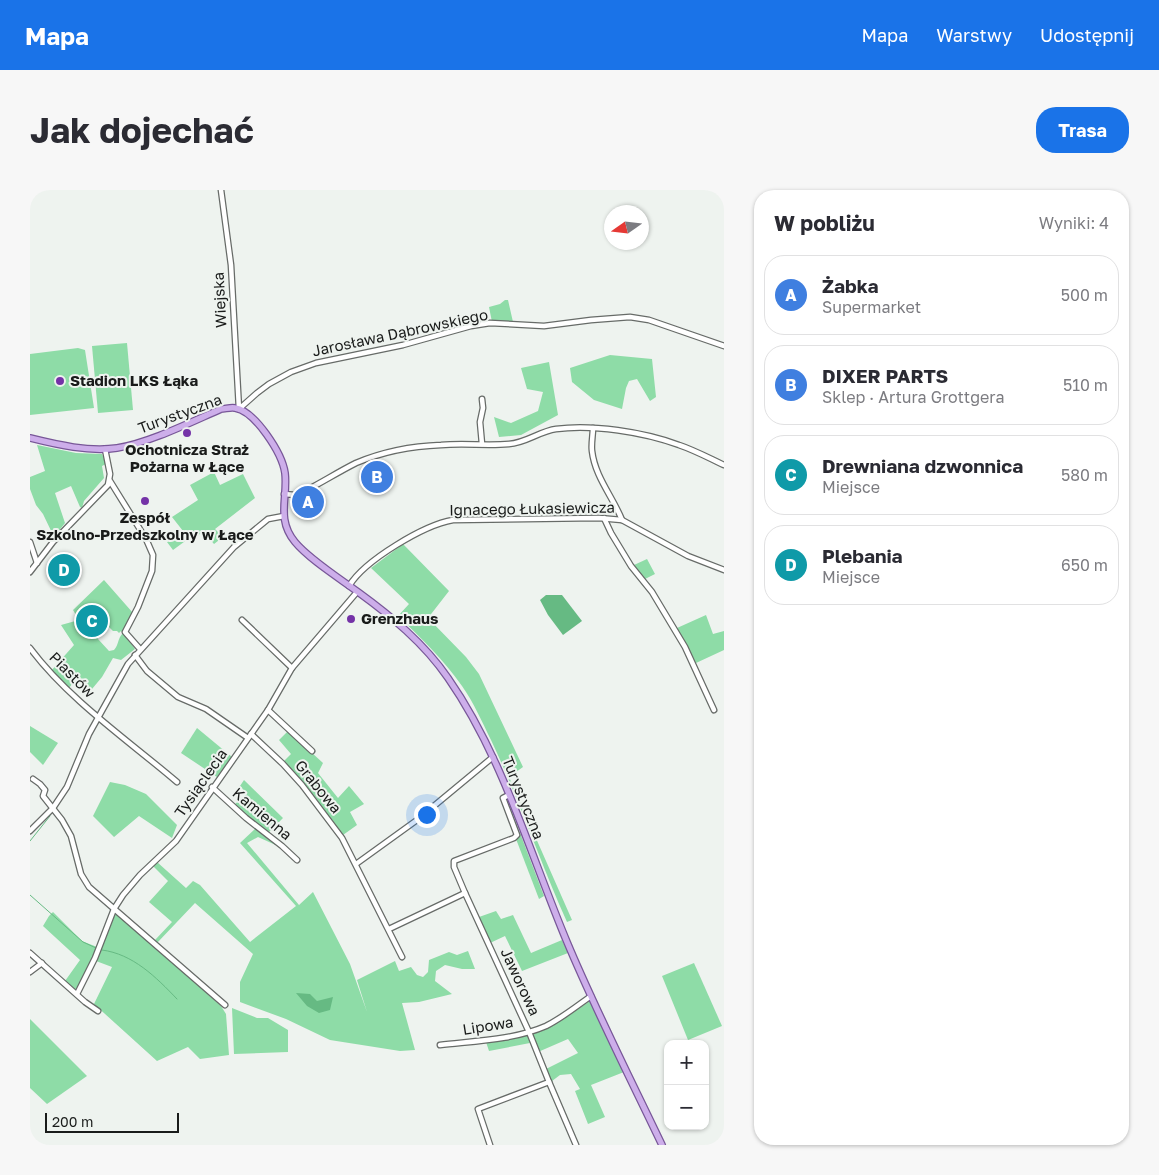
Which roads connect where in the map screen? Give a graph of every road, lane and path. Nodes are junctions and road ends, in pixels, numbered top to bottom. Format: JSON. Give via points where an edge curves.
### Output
{"nodes":[{"id":1,"x":222,"y":190,"type":"edge"},
{"id":2,"x":724,"y":346,"type":"edge"},
{"id":3,"x":482,"y":399,"type":"dead end"},
{"id":4,"x":239,"y":409,"type":"junction"},
{"id":5,"x":593,"y":428,"type":"junction"},
{"id":6,"x":30,"y":438,"type":"edge"},
{"id":7,"x":482,"y":444,"type":"junction"},
{"id":8,"x":105,"y":449,"type":"junction"},
{"id":9,"x":724,"y":465,"type":"edge"},
{"id":10,"x":110,"y":481,"type":"junction"},
{"id":11,"x":284,"y":494,"type":"junction"},
{"id":12,"x":284,"y":516,"type":"junction"},
{"id":13,"x":604,"y":518,"type":"junction"},
{"id":14,"x":622,"y":520,"type":"junction"},
{"id":15,"x":30,"y":542,"type":"edge"},
{"id":16,"x":38,"y":563,"type":"junction"},
{"id":17,"x":724,"y":570,"type":"edge"},
{"id":18,"x":30,"y":572,"type":"edge"},
{"id":19,"x":349,"y":586,"type":"junction"},
{"id":20,"x":357,"y":592,"type":"junction"},
{"id":21,"x":242,"y":620,"type":"dead end"},
{"id":22,"x":30,"y":648,"type":"edge"},
{"id":23,"x":140,"y":649,"type":"junction"},
{"id":24,"x":135,"y":656,"type":"junction"},
{"id":25,"x":292,"y":668,"type":"junction"},
{"id":26,"x":268,"y":710,"type":"junction"},
{"id":27,"x":714,"y":710,"type":"dead end"},
{"id":28,"x":98,"y":718,"type":"junction"},
{"id":29,"x":249,"y":736,"type":"junction"},
{"id":30,"x":312,"y":751,"type":"dead end"},
{"id":31,"x":493,"y":757,"type":"junction"},
{"id":32,"x":33,"y":779,"type":"dead end"},
{"id":33,"x":177,"y":782,"type":"dead end"},
{"id":34,"x":212,"y":787,"type":"junction"},
{"id":35,"x":509,"y":795,"type":"junction"},
{"id":36,"x":53,"y":808,"type":"junction"},
{"id":37,"x":31,"y":828,"type":"edge"},
{"id":38,"x":296,"y":860,"type":"dead end"},
{"id":39,"x":356,"y":864,"type":"junction"},
{"id":40,"x":465,"y":893,"type":"junction"},
{"id":41,"x":114,"y":909,"type":"junction"},
{"id":42,"x":389,"y":928,"type":"junction"},
{"id":43,"x":30,"y":952,"type":"edge"},
{"id":44,"x":402,"y":957,"type":"dead end"},
{"id":45,"x":42,"y":963,"type":"junction"},
{"id":46,"x":30,"y":972,"type":"edge"},
{"id":47,"x":77,"y":994,"type":"junction"},
{"id":48,"x":591,"y":996,"type":"junction"},
{"id":49,"x":225,"y":1005,"type":"dead end"},
{"id":50,"x":98,"y":1010,"type":"dead end"},
{"id":51,"x":529,"y":1032,"type":"junction"},
{"id":52,"x":440,"y":1045,"type":"dead end"},
{"id":53,"x":549,"y":1082,"type":"junction"},
{"id":54,"x":490,"y":1145,"type":"edge"},
{"id":55,"x":576,"y":1145,"type":"edge"},
{"id":56,"x":662,"y":1145,"type":"edge"}],
"edges":[{"from":1,"to":4,"type":"street","name":"Wiejska","via":[[231,265]]},
{"from":2,"to":4,"type":"street","name":"Jarosława Dąbrowskiego","via":[[649,320],[630,317],[544,326],[471,326],[403,345],[316,363],[269,384]]},
{"from":3,"to":7,"type":"street"},
{"from":4,"to":8,"type":"main road","name":"Turystyczna","via":[[221,409],[141,442]]},
{"from":4,"to":11,"type":"main road","name":"Turystyczna","via":[[252,418],[277,452],[285,473]]},
{"from":5,"to":7,"type":"street","via":[[553,429],[510,444]]},
{"from":5,"to":9,"type":"street","via":[[678,444]]},
{"from":5,"to":14,"type":"street","via":[[592,451],[597,471]]},
{"from":6,"to":8,"type":"main road","name":"Turystyczna","via":[[74,447]]},
{"from":7,"to":11,"type":"street","via":[[415,447],[376,456],[303,492]]},
{"from":8,"to":10,"type":"street"},
{"from":10,"to":16,"type":"street","via":[[53,542]]},
{"from":10,"to":23,"type":"street","via":[[153,555],[152,571],[125,632]]},
{"from":11,"to":12,"type":"main road","name":"Turystyczna"},
{"from":12,"to":19,"type":"main road","name":"Turystyczna","via":[[295,542]]},
{"from":12,"to":23,"type":"street","via":[[268,519],[234,547]]},
{"from":13,"to":14,"type":"street","name":"Ignacego Łukasiewicza"},
{"from":13,"to":19,"type":"street","name":"Ignacego Łukasiewicza","via":[[441,522],[375,559]]},
{"from":13,"to":27,"type":"street","via":[[626,558],[652,592],[687,650]]},
{"from":14,"to":17,"type":"street","name":"Ignacego Łukasiewicza","via":[[688,556]]},
{"from":15,"to":16,"type":"street"},
{"from":16,"to":18,"type":"street"},
{"from":19,"to":20,"type":"main road","name":"Turystyczna"},
{"from":20,"to":25,"type":"street","name":"Tysiąclecia"},
{"from":20,"to":31,"type":"main road","name":"Turystyczna","via":[[404,628],[432,658],[465,704]]},
{"from":21,"to":25,"type":"street"},
{"from":22,"to":28,"type":"street","name":"Piastów"},
{"from":23,"to":24,"type":"street"},
{"from":24,"to":28,"type":"street"},
{"from":24,"to":29,"type":"street","name":"Grabowa","via":[[178,698],[206,709]]},
{"from":25,"to":26,"type":"street","name":"Tysiąclecia"},
{"from":26,"to":29,"type":"street","name":"Tysiąclecia"},
{"from":26,"to":30,"type":"street"},
{"from":28,"to":33,"type":"street","name":"Piastów"},
{"from":28,"to":36,"type":"street","via":[[67,787]]},
{"from":29,"to":34,"type":"street","name":"Tysiąclecia"},
{"from":29,"to":39,"type":"street","name":"Grabowa","via":[[302,785],[342,838]]},
{"from":31,"to":35,"type":"main road","name":"Turystyczna"},
{"from":31,"to":39,"type":"street","via":[[417,820]]},
{"from":32,"to":36,"type":"street","via":[[45,790],[43,796]]},
{"from":34,"to":38,"type":"street","name":"Kamienna"},
{"from":34,"to":41,"type":"street","name":"Tysiąclecia","via":[[176,841],[140,874]]},
{"from":35,"to":40,"type":"street","name":"Jaworowa","via":[[503,798],[517,835],[454,861]]},
{"from":35,"to":48,"type":"main road","name":"Turystyczna"},
{"from":36,"to":37,"type":"street"},
{"from":36,"to":41,"type":"street","via":[[71,836],[81,874]]},
{"from":39,"to":42,"type":"street","name":"Grabowa"},
{"from":40,"to":42,"type":"street"},
{"from":40,"to":51,"type":"street","name":"Jaworowa"},
{"from":41,"to":47,"type":"street","name":"Tysiąclecia"},
{"from":41,"to":49,"type":"street"},
{"from":42,"to":44,"type":"street","name":"Grabowa"},
{"from":43,"to":45,"type":"street"},
{"from":45,"to":46,"type":"street"},
{"from":45,"to":47,"type":"street"},
{"from":47,"to":50,"type":"street"},
{"from":48,"to":51,"type":"street","name":"Lipowa","via":[[547,1025]]},
{"from":48,"to":56,"type":"main road","name":"Turystyczna"},
{"from":51,"to":52,"type":"street","name":"Lipowa"},
{"from":51,"to":53,"type":"street","name":"Jaworowa"},
{"from":53,"to":54,"type":"street","via":[[478,1109]]},
{"from":53,"to":55,"type":"street","name":"Jaworowa"}]}
